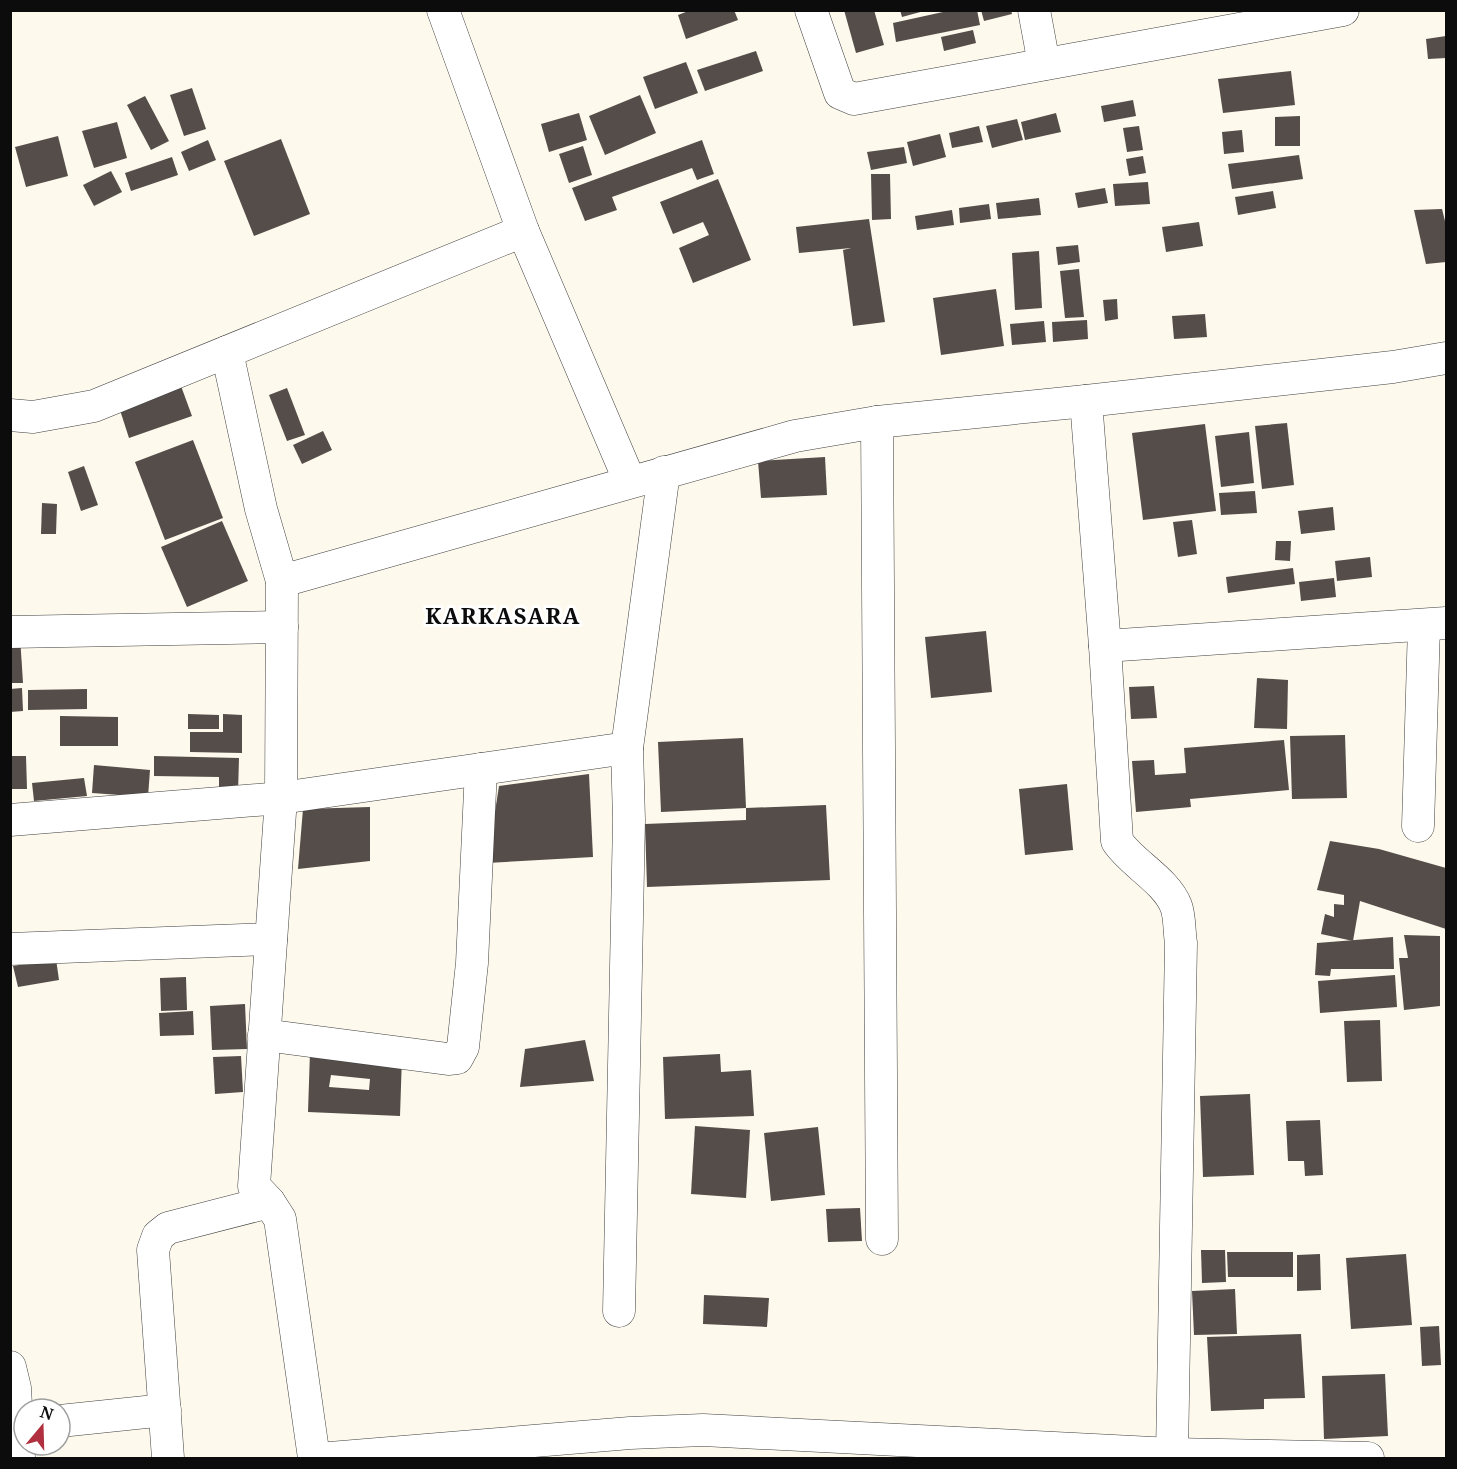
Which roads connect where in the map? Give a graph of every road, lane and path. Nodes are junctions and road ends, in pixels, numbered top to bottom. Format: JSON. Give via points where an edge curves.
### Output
{"nodes":[{"id":1,"x":443,"y":10,"type":"edge"},
{"id":2,"x":811,"y":10,"type":"edge"},
{"id":3,"x":1034,"y":10,"type":"edge"},
{"id":4,"x":1343,"y":10,"type":"edge"},
{"id":5,"x":1266,"y":17,"type":"edge"},
{"id":6,"x":1044,"y":64,"type":"junction"},
{"id":7,"x":523,"y":231,"type":"junction"},
{"id":8,"x":227,"y":352,"type":"junction"},
{"id":9,"x":1446,"y":358,"type":"edge"},
{"id":10,"x":1086,"y":401,"type":"junction"},
{"id":11,"x":10,"y":416,"type":"edge"},
{"id":12,"x":877,"y":422,"type":"junction"},
{"id":13,"x":664,"y":472,"type":"junction"},
{"id":14,"x":630,"y":482,"type":"junction"},
{"id":15,"x":282,"y":581,"type":"junction"},
{"id":16,"x":1435,"y":624,"type":"edge"},
{"id":17,"x":282,"y":627,"type":"junction"},
{"id":18,"x":10,"y":632,"type":"edge"},
{"id":19,"x":1105,"y":646,"type":"junction"},
{"id":20,"x":627,"y":748,"type":"junction"},
{"id":21,"x":481,"y":769,"type":"junction"},
{"id":22,"x":281,"y":798,"type":"junction"},
{"id":23,"x":10,"y":819,"type":"edge"},
{"id":24,"x":1418,"y":826,"type":"dead end"},
{"id":25,"x":271,"y":939,"type":"junction"},
{"id":26,"x":10,"y":949,"type":"edge"},
{"id":27,"x":264,"y":1035,"type":"junction"},
{"id":28,"x":261,"y":1194,"type":"junction"},
{"id":29,"x":882,"y":1239,"type":"dead end"},
{"id":30,"x":619,"y":1311,"type":"dead end"},
{"id":31,"x":10,"y":1367,"type":"edge"},
{"id":32,"x":15,"y":1397,"type":"edge"},
{"id":33,"x":165,"y":1410,"type":"junction"},
{"id":34,"x":72,"y":1420,"type":"edge"},
{"id":35,"x":1172,"y":1454,"type":"junction"},
{"id":36,"x":168,"y":1458,"type":"edge"},
{"id":37,"x":314,"y":1458,"type":"edge"},
{"id":38,"x":330,"y":1458,"type":"edge"},
{"id":39,"x":1368,"y":1458,"type":"edge"}],
"edges":[{"from":1,"to":7,"type":"street"},
{"from":2,"to":6,"type":"street","via":[[840,93],[854,99]]},
{"from":3,"to":6,"type":"street"},
{"from":4,"to":5,"type":"street"},
{"from":5,"to":6,"type":"street"},
{"from":7,"to":8,"type":"street"},
{"from":7,"to":14,"type":"street"},
{"from":8,"to":11,"type":"street","via":[[94,406],[33,417]]},
{"from":8,"to":15,"type":"street","via":[[261,509]]},
{"from":9,"to":10,"type":"street"},
{"from":10,"to":12,"type":"street"},
{"from":10,"to":19,"type":"street"},
{"from":12,"to":13,"type":"street","via":[[795,436]]},
{"from":12,"to":29,"type":"street"},
{"from":13,"to":14,"type":"street"},
{"from":13,"to":20,"type":"street"},
{"from":14,"to":15,"type":"street"},
{"from":15,"to":17,"type":"street"},
{"from":16,"to":19,"type":"street"},
{"from":16,"to":24,"type":"street"},
{"from":17,"to":18,"type":"street"},
{"from":17,"to":22,"type":"street"},
{"from":19,"to":35,"type":"street","via":[[1117,841],[1176,905],[1181,943]]},
{"from":20,"to":21,"type":"street"},
{"from":20,"to":30,"type":"street","via":[[629,820]]},
{"from":21,"to":22,"type":"street"},
{"from":21,"to":27,"type":"street","via":[[472,963],[463,1047],[457,1058]]},
{"from":22,"to":23,"type":"street"},
{"from":22,"to":25,"type":"street"},
{"from":25,"to":26,"type":"street"},
{"from":25,"to":27,"type":"street"},
{"from":27,"to":28,"type":"street","via":[[256,1141]]},
{"from":28,"to":33,"type":"street","via":[[168,1228],[158,1236],[153,1250]]},
{"from":28,"to":37,"type":"street","via":[[280,1219]]},
{"from":31,"to":32,"type":"street"},
{"from":33,"to":34,"type":"street"},
{"from":33,"to":36,"type":"street"},
{"from":35,"to":38,"type":"street","via":[[703,1430]]},
{"from":35,"to":39,"type":"street"}]}
